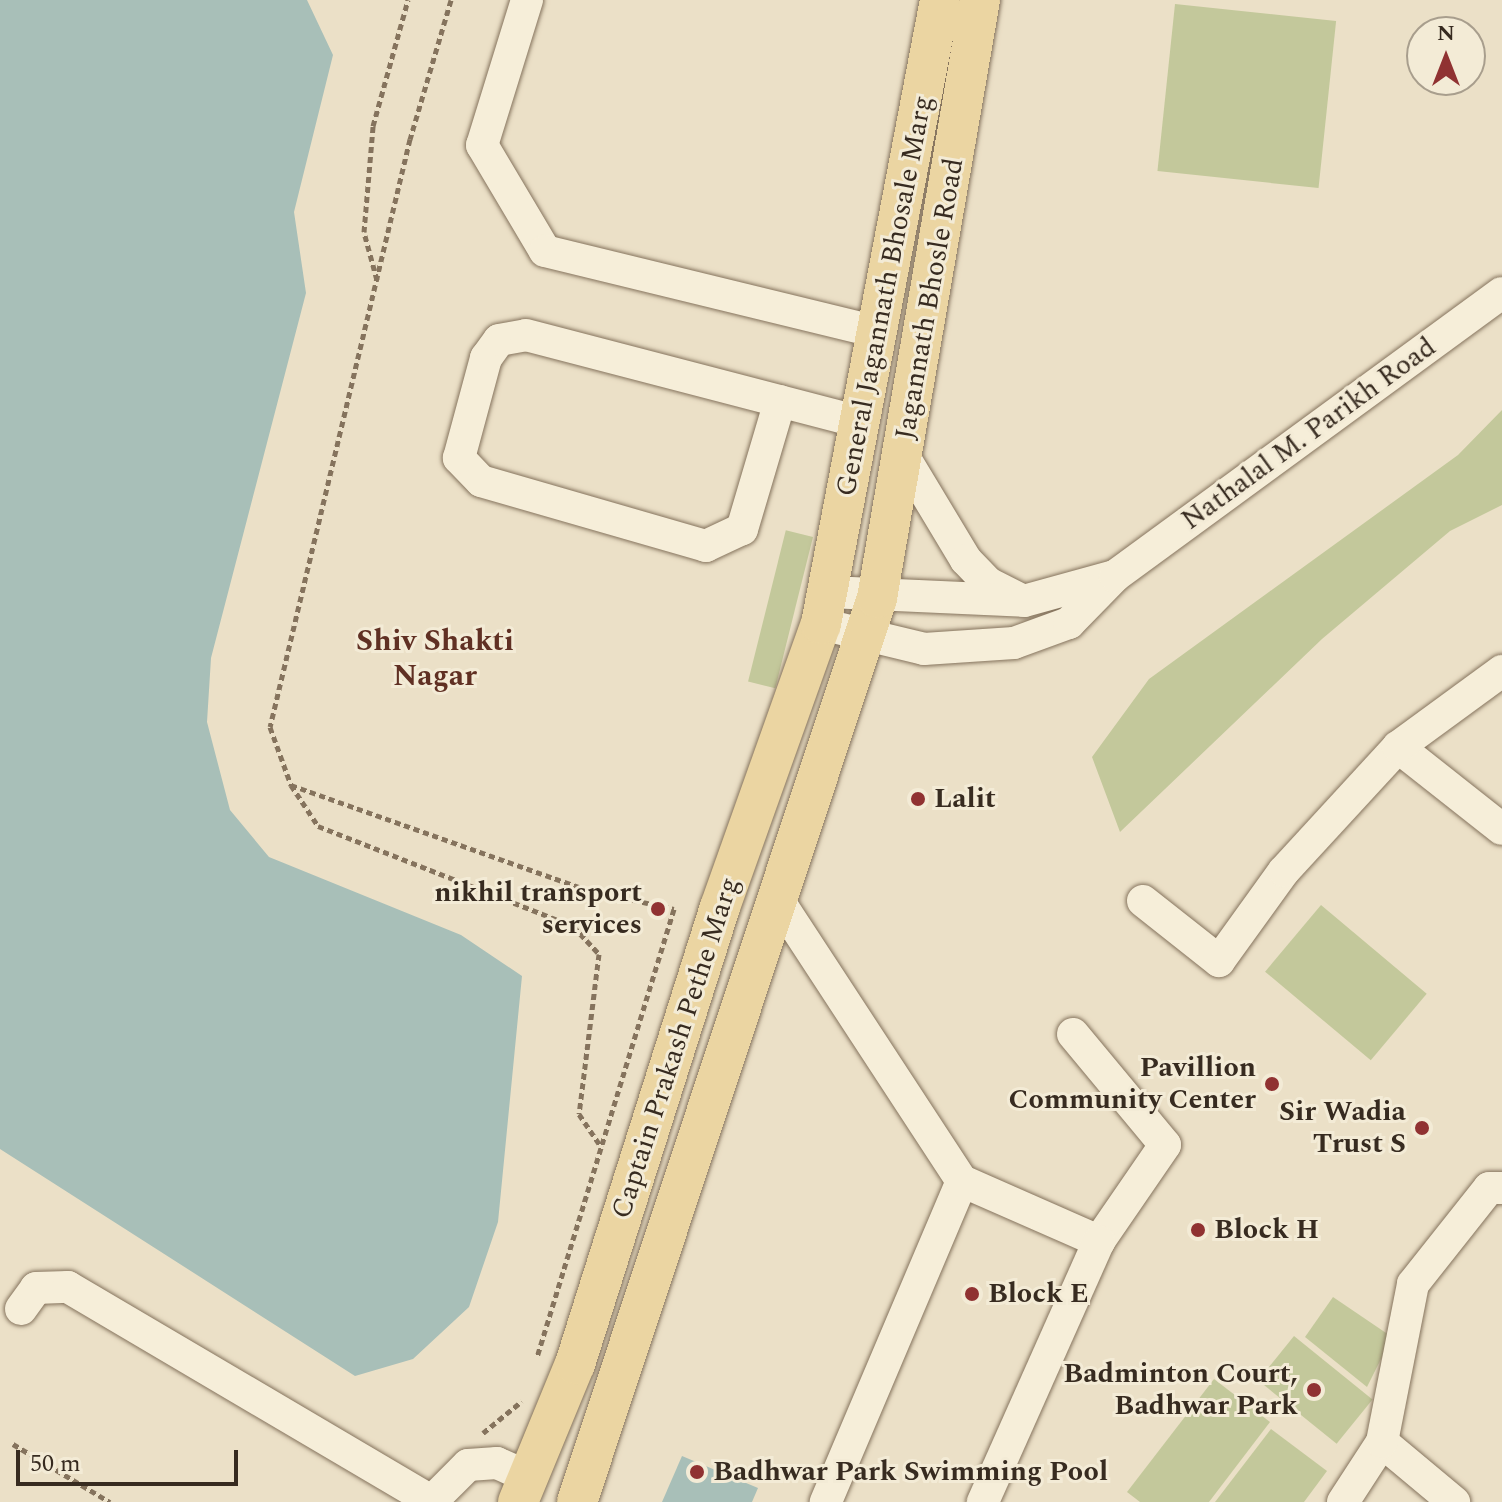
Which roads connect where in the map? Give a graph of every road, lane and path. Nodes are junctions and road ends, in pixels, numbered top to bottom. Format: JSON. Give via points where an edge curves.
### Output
{"nodes":[{"id":1,"x":408,"y":0,"type":"edge"},
{"id":2,"x":451,"y":0,"type":"edge"},
{"id":3,"x":527,"y":0,"type":"edge"},
{"id":4,"x":940,"y":0,"type":"edge"},
{"id":5,"x":980,"y":0,"type":"edge"},
{"id":6,"x":378,"y":281,"type":"junction"},
{"id":7,"x":1502,"y":293,"type":"edge"},
{"id":8,"x":878,"y":332,"type":"junction"},
{"id":9,"x":780,"y":401,"type":"junction"},
{"id":10,"x":861,"y":422,"type":"junction"},
{"id":11,"x":904,"y":457,"type":"junction"},
{"id":12,"x":1115,"y":576,"type":"junction"},
{"id":13,"x":877,"y":598,"type":"junction"},
{"id":14,"x":1024,"y":601,"type":"junction"},
{"id":15,"x":986,"y":602,"type":"junction"},
{"id":16,"x":825,"y":608,"type":"junction"},
{"id":17,"x":866,"y":638,"type":"junction"},
{"id":18,"x":991,"y":645,"type":"junction"},
{"id":19,"x":1502,"y":671,"type":"edge"},
{"id":20,"x":1398,"y":747,"type":"junction"},
{"id":21,"x":291,"y":785,"type":"junction"},
{"id":22,"x":1502,"y":829,"type":"edge"},
{"id":23,"x":778,"y":900,"type":"junction"},
{"id":24,"x":1143,"y":901,"type":"dead end"},
{"id":25,"x":1073,"y":1034,"type":"dead end"},
{"id":26,"x":601,"y":1148,"type":"junction"},
{"id":27,"x":962,"y":1181,"type":"junction"},
{"id":28,"x":1502,"y":1188,"type":"edge"},
{"id":29,"x":1099,"y":1241,"type":"junction"},
{"id":30,"x":21,"y":1309,"type":"dead end"},
{"id":31,"x":534,"y":1369,"type":"dead end"},
{"id":32,"x":530,"y":1384,"type":"dead end"},
{"id":33,"x":478,"y":1437,"type":"dead end"},
{"id":34,"x":1382,"y":1442,"type":"junction"},
{"id":35,"x":13,"y":1444,"type":"dead end"},
{"id":36,"x":523,"y":1490,"type":"edge"},
{"id":37,"x":110,"y":1502,"type":"edge"},
{"id":38,"x":577,"y":1502,"type":"edge"},
{"id":39,"x":826,"y":1502,"type":"edge"},
{"id":40,"x":983,"y":1502,"type":"edge"},
{"id":41,"x":1343,"y":1502,"type":"edge"},
{"id":42,"x":1454,"y":1502,"type":"edge"}],
"edges":[{"from":1,"to":6,"type":"path","via":[[373,126],[364,232]]},
{"from":2,"to":6,"type":"path"},
{"from":3,"to":8,"type":"street","via":[[482,145],[545,251]]},
{"from":4,"to":8,"type":"main road","name":"General Jagannath Bhosale Marg"},
{"from":5,"to":11,"type":"main road","name":"Jagannath Bhosle Road"},
{"from":6,"to":21,"type":"path","via":[[280,666],[270,727]]},
{"from":7,"to":12,"type":"street","name":"Nathalal M. Parikh Road"},
{"from":8,"to":10,"type":"main road","name":"General Jagannath Bhosale Marg"},
{"from":9,"to":9,"type":"street","via":[[526,335],[499,340],[486,358],[459,458],[481,481],[706,546],[742,529]]},
{"from":9,"to":10,"type":"street"},
{"from":10,"to":16,"type":"main road","name":"General Jagannath Bhosale Marg"},
{"from":11,"to":13,"type":"main road","name":"Jagannath Bhosle Road"},
{"from":11,"to":14,"type":"street","via":[[966,560],[988,583]]},
{"from":12,"to":14,"type":"street","name":"Nathalal M. Parikh Road"},
{"from":12,"to":18,"type":"street","name":"Nathalal M. Parikh Road","via":[[1069,623]]},
{"from":13,"to":15,"type":"street","name":"Nathalal M. Parikh Road"},
{"from":13,"to":16,"type":"street","name":"Nathalal M. Parikh Road"},
{"from":13,"to":17,"type":"main road","name":"Captain Prakash Pethe Marg"},
{"from":14,"to":15,"type":"street","name":"Nathalal M. Parikh Road"},
{"from":15,"to":18,"type":"street"},
{"from":16,"to":17,"type":"street","name":"Nathalal M. Parikh Road"},
{"from":16,"to":36,"type":"main road","name":"Captain Prakash Pethe Marg","via":[[720,907],[575,1364]]},
{"from":17,"to":18,"type":"street","name":"Nathalal M. Parikh Road","via":[[924,649]]},
{"from":17,"to":23,"type":"main road","name":"Captain Prakash Pethe Marg"},
{"from":19,"to":20,"type":"street"},
{"from":20,"to":22,"type":"street"},
{"from":20,"to":24,"type":"street","via":[[1284,871],[1219,961]]},
{"from":21,"to":26,"type":"path","via":[[318,826],[573,926],[599,954],[579,1114]]},
{"from":21,"to":26,"type":"path","via":[[584,889],[674,909]]},
{"from":23,"to":27,"type":"street"},
{"from":23,"to":38,"type":"main road","name":"Captain Prakash Pethe Marg"},
{"from":25,"to":29,"type":"street","via":[[1165,1145]]},
{"from":26,"to":31,"type":"path"},
{"from":27,"to":29,"type":"street"},
{"from":27,"to":39,"type":"street"},
{"from":28,"to":34,"type":"street","via":[[1489,1188],[1413,1284]]},
{"from":29,"to":40,"type":"street"},
{"from":30,"to":36,"type":"street","via":[[36,1288],[68,1287],[432,1501],[468,1465],[497,1463]]},
{"from":32,"to":33,"type":"path","via":[[525,1398]]},
{"from":34,"to":41,"type":"street"},
{"from":34,"to":42,"type":"street"},
{"from":35,"to":37,"type":"path"}]}
